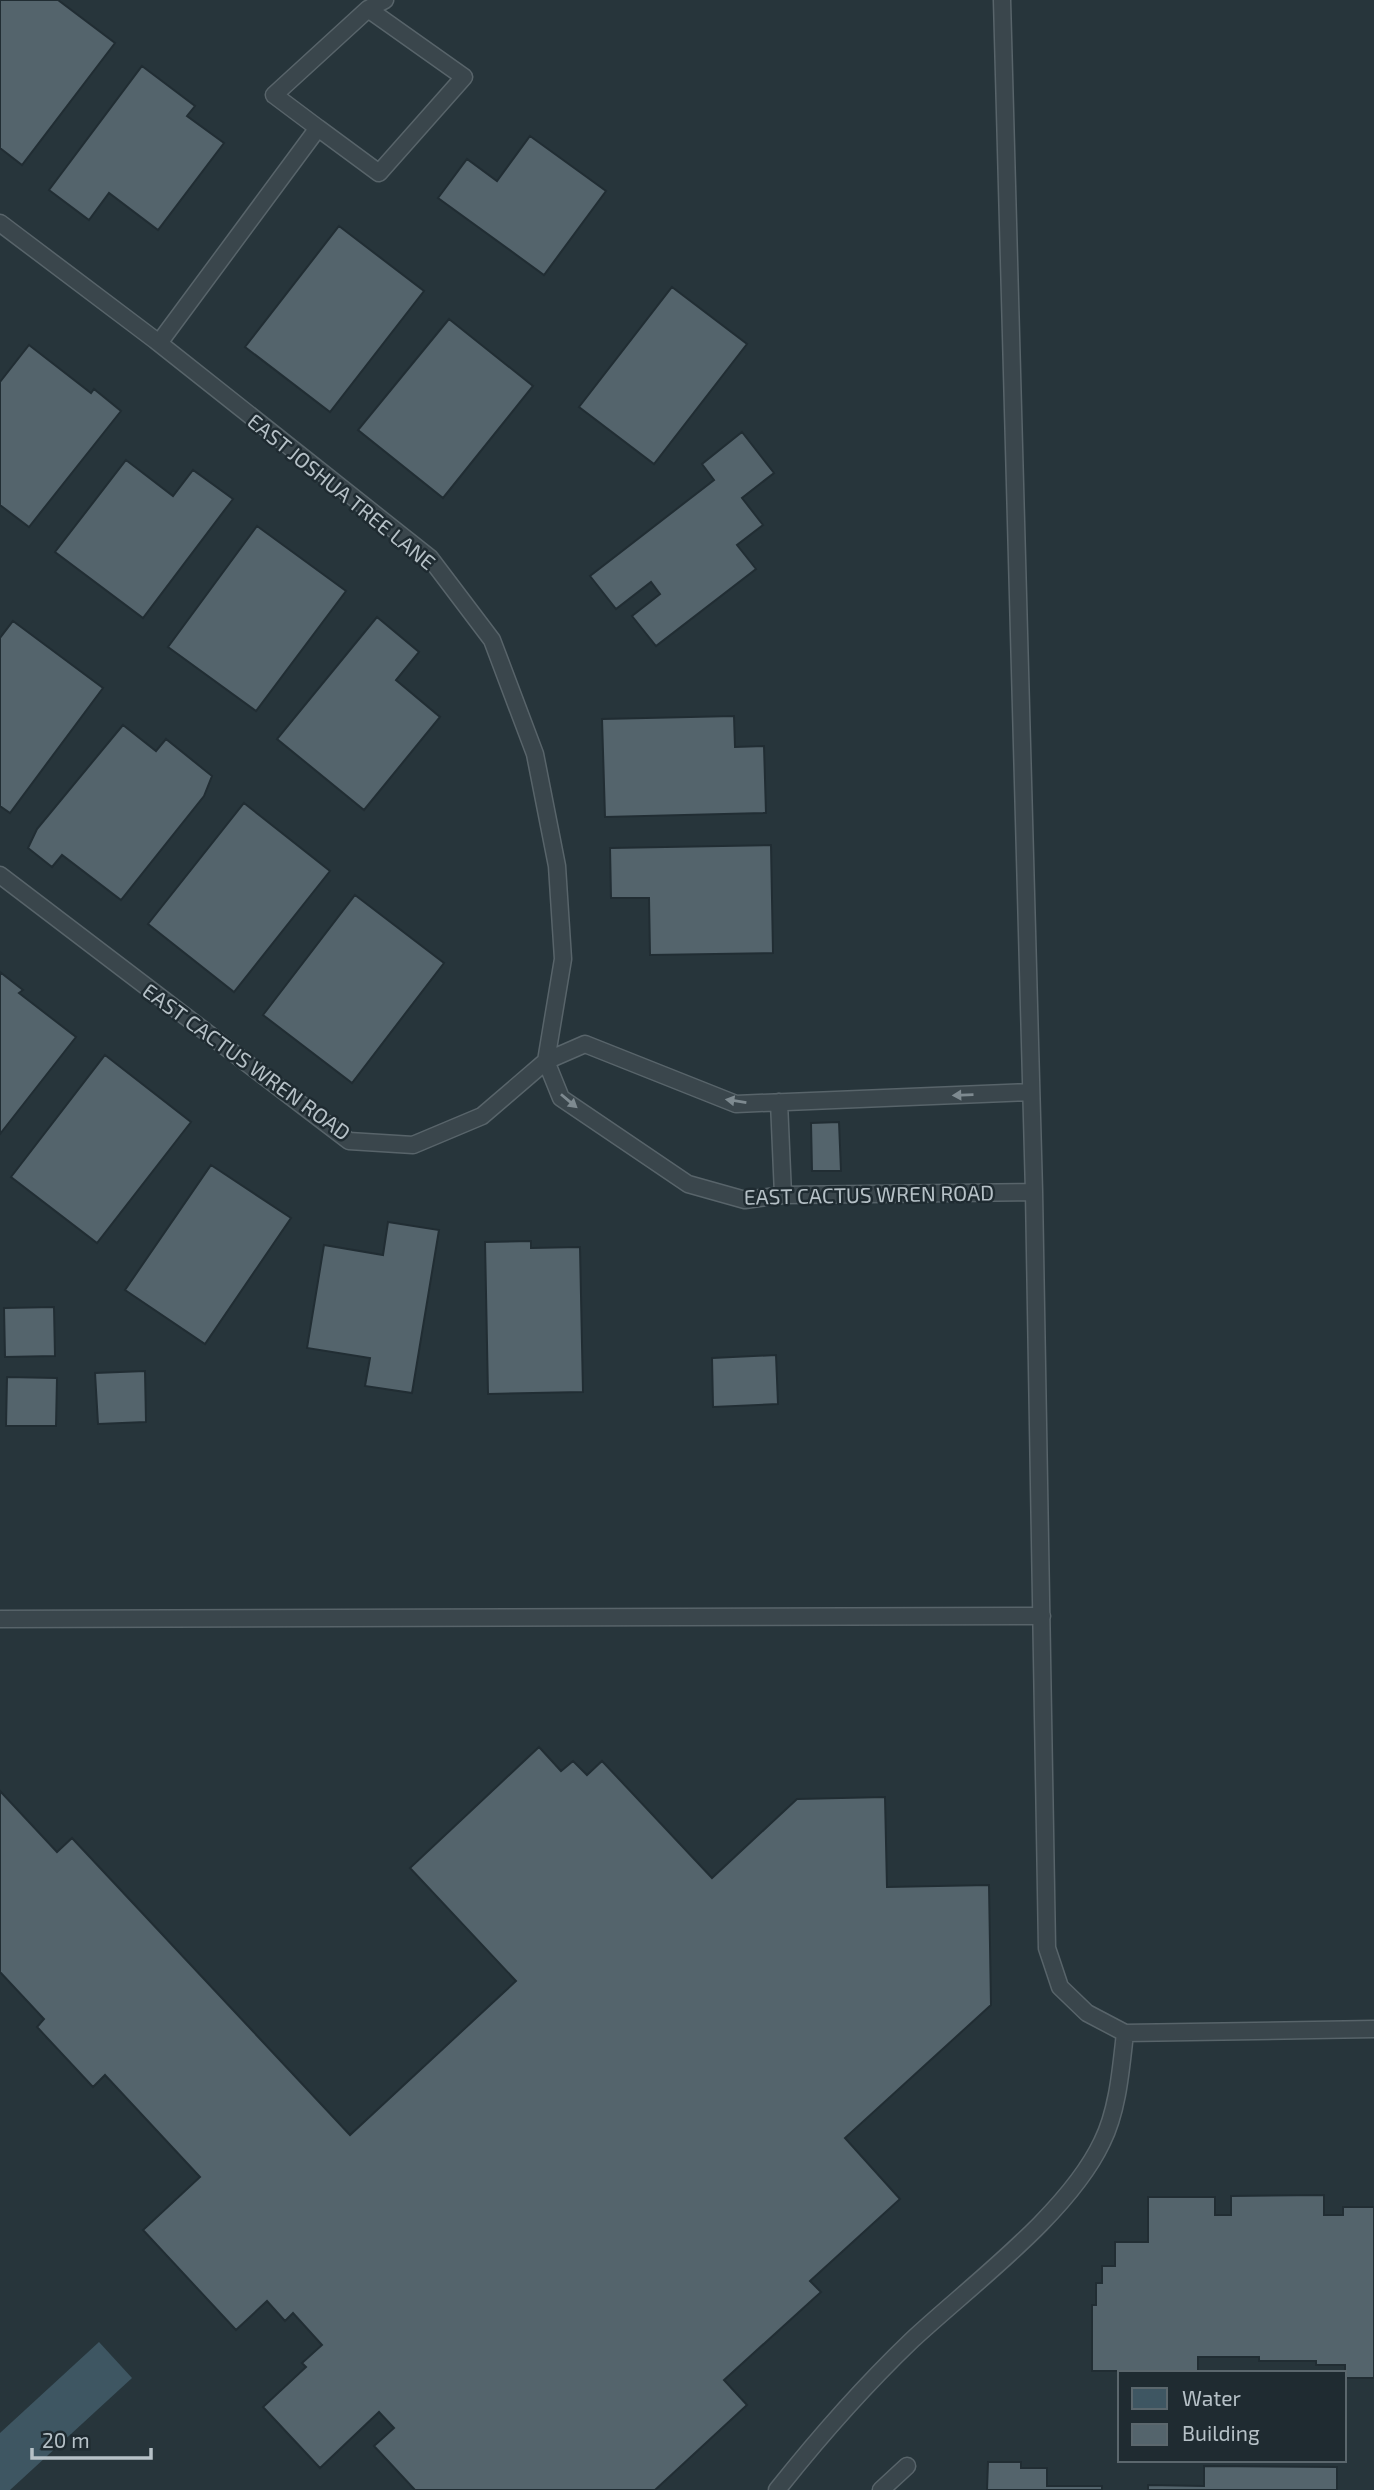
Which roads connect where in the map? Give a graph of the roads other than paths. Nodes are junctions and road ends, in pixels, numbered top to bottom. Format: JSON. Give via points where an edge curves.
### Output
{"nodes":[{"id":1,"x":384,"y":0,"type":"edge"},
{"id":2,"x":1002,"y":0,"type":"edge"},
{"id":3,"x":368,"y":9,"type":"junction"},
{"id":4,"x":318,"y":128,"type":"junction"},
{"id":5,"x":0,"y":223,"type":"edge"},
{"id":6,"x":159,"y":343,"type":"junction"},
{"id":7,"x":0,"y":875,"type":"edge"},
{"id":8,"x":547,"y":1061,"type":"junction"},
{"id":9,"x":1031,"y":1092,"type":"junction"},
{"id":10,"x":779,"y":1102,"type":"junction"},
{"id":11,"x":1034,"y":1192,"type":"junction"},
{"id":12,"x":783,"y":1195,"type":"junction"},
{"id":13,"x":1042,"y":1616,"type":"junction"},
{"id":14,"x":0,"y":1619,"type":"edge"},
{"id":15,"x":1374,"y":2029,"type":"edge"},
{"id":16,"x":1125,"y":2033,"type":"junction"},
{"id":17,"x":906,"y":2466,"type":"dead end"},
{"id":18,"x":777,"y":2490,"type":"edge"},
{"id":19,"x":881,"y":2490,"type":"edge"}],
"edges":[{"from":1,"to":3,"type":"lane"},
{"from":2,"to":9,"type":"lane"},
{"from":3,"to":4,"type":"lane","via":[[274,94]]},
{"from":3,"to":4,"type":"lane","via":[[464,77],[379,173]]},
{"from":4,"to":6,"type":"lane"},
{"from":5,"to":6,"type":"lane","name":"EAST JOSHUA TREE LANE"},
{"from":6,"to":8,"type":"lane","name":"EAST JOSHUA TREE LANE","via":[[430,558],[492,640],[535,754],[557,866],[562,959]]},
{"from":7,"to":8,"type":"lane","name":"EAST CACTUS WREN ROAD","via":[[349,1141],[413,1145],[482,1116]]},
{"from":10,"to":8,"type":"lane","name":"EAST CACTUS WREN ROAD","one_way":true,"via":[[736,1104],[585,1044]]},
{"from":8,"to":12,"type":"lane","name":"EAST CACTUS WREN ROAD","one_way":true,"via":[[561,1098],[688,1184],[745,1200]]},
{"from":9,"to":10,"type":"lane","name":"EAST CACTUS WREN ROAD","one_way":true},
{"from":9,"to":11,"type":"lane"},
{"from":10,"to":12,"type":"lane"},
{"from":11,"to":12,"type":"lane","name":"EAST CACTUS WREN ROAD"},
{"from":11,"to":13,"type":"lane"},
{"from":13,"to":14,"type":"lane"},
{"from":13,"to":16,"type":"lane","via":[[1047,1948],[1060,1987],[1087,2013]]},
{"from":15,"to":16,"type":"lane"},
{"from":16,"to":18,"type":"lane","via":[[1120,2081],[1103,2141],[1068,2197],[834,2419]]},
{"from":17,"to":19,"type":"lane"}]}
